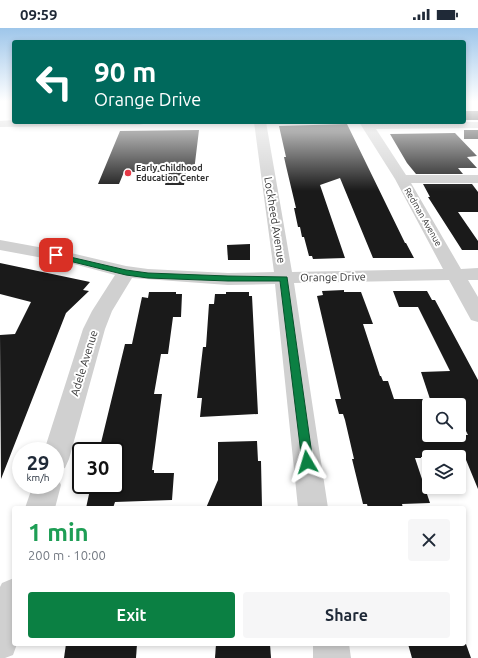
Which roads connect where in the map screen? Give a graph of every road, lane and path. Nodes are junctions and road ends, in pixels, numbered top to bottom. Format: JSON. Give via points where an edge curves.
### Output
{"nodes":[{"id":1,"x":261,"y":131,"type":"edge"},
{"id":2,"x":371,"y":131,"type":"edge"},
{"id":3,"x":402,"y":179,"type":"junction"},
{"id":4,"x":478,"y":179,"type":"edge"},
{"id":5,"x":0,"y":245,"type":"edge"},
{"id":6,"x":126,"y":272,"type":"junction"},
{"id":7,"x":456,"y":274,"type":"junction"},
{"id":8,"x":478,"y":274,"type":"edge"},
{"id":9,"x":284,"y":278,"type":"junction"},
{"id":10,"x":478,"y":315,"type":"edge"},
{"id":11,"x":60,"y":442,"type":"edge"},
{"id":12,"x":44,"y":494,"type":"edge"},
{"id":13,"x":41,"y":506,"type":"edge"},
{"id":14,"x":313,"y":506,"type":"edge"},
{"id":15,"x":12,"y":602,"type":"edge"},
{"id":16,"x":0,"y":642,"type":"edge"},
{"id":17,"x":331,"y":646,"type":"edge"},
{"id":18,"x":332,"y":658,"type":"edge"}],
"edges":[{"from":1,"to":9,"type":"street","name":"Lockheed Avenue"},
{"from":2,"to":3,"type":"street","name":"Redman Avenue"},
{"from":3,"to":4,"type":"street"},
{"from":3,"to":7,"type":"street","name":"Redman Avenue"},
{"from":5,"to":6,"type":"street","name":"Orange Drive","via":[[71,258]]},
{"from":6,"to":9,"type":"street","name":"Orange Drive","via":[[228,279]]},
{"from":6,"to":11,"type":"street","name":"Adele Avenue","via":[[94,329]]},
{"from":7,"to":8,"type":"street","name":"Orange Drive"},
{"from":7,"to":9,"type":"street","name":"Orange Drive"},
{"from":7,"to":10,"type":"street","name":"Redman Avenue"},
{"from":9,"to":14,"type":"street","name":"Lockheed Avenue"},
{"from":12,"to":13,"type":"street"},
{"from":15,"to":16,"type":"street"},
{"from":17,"to":18,"type":"street"}]}
